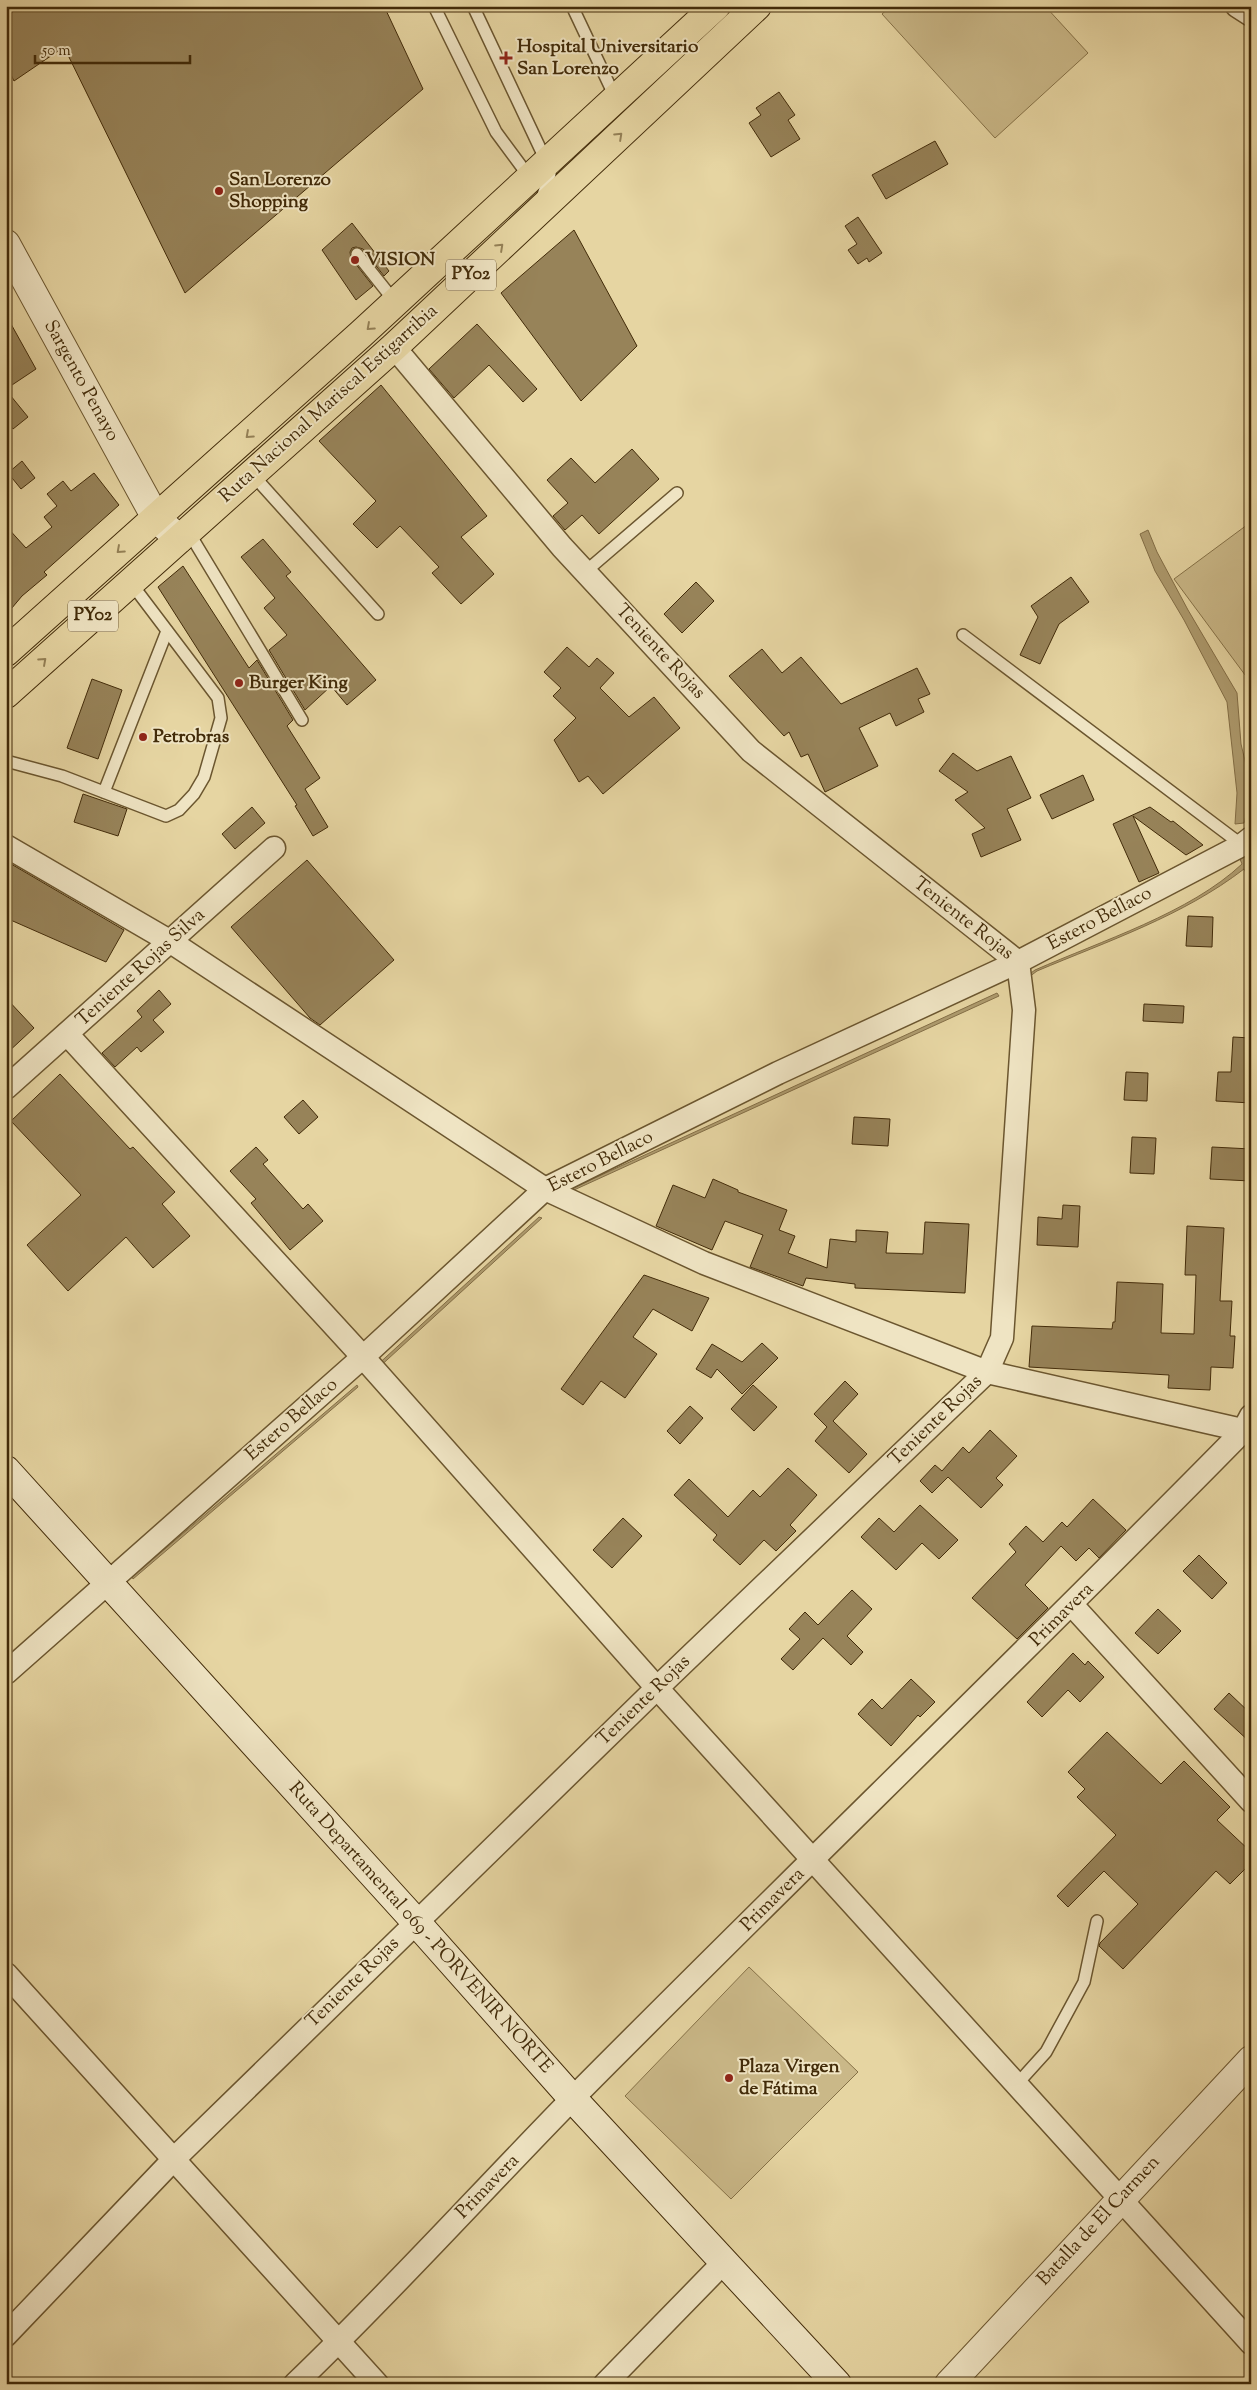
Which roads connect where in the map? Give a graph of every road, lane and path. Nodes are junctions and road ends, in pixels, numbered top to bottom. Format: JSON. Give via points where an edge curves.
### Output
{"nodes":[{"id":1,"x":434,"y":6,"type":"edge"},
{"id":2,"x":473,"y":6,"type":"edge"},
{"id":3,"x":572,"y":6,"type":"edge"},
{"id":4,"x":716,"y":6,"type":"edge"},
{"id":5,"x":758,"y":6,"type":"edge"},
{"id":6,"x":1236,"y":6,"type":"edge"},
{"id":7,"x":1251,"y":15,"type":"edge"},
{"id":8,"x":616,"y":98,"type":"junction"},
{"id":9,"x":538,"y":171,"type":"junction"},
{"id":10,"x":528,"y":220,"type":"junction"},
{"id":11,"x":6,"y":244,"type":"edge"},
{"id":12,"x":357,"y":254,"type":"dead end"},
{"id":13,"x":12,"y":273,"type":"edge"},
{"id":14,"x":396,"y":303,"type":"junction"},
{"id":15,"x":394,"y":347,"type":"junction"},
{"id":16,"x":252,"y":474,"type":"junction"},
{"id":17,"x":677,"y":493,"type":"dead end"},
{"id":18,"x":156,"y":518,"type":"junction"},
{"id":19,"x":184,"y":535,"type":"junction"},
{"id":20,"x":585,"y":572,"type":"junction"},
{"id":21,"x":130,"y":582,"type":"junction"},
{"id":22,"x":378,"y":614,"type":"dead end"},
{"id":23,"x":167,"y":631,"type":"junction"},
{"id":24,"x":963,"y":635,"type":"dead end"},
{"id":25,"x":6,"y":652,"type":"edge"},
{"id":26,"x":6,"y":694,"type":"edge"},
{"id":27,"x":302,"y":720,"type":"dead end"},
{"id":28,"x":6,"y":760,"type":"edge"},
{"id":29,"x":104,"y":792,"type":"junction"},
{"id":30,"x":1246,"y":841,"type":"edge"},
{"id":31,"x":6,"y":846,"type":"edge"},
{"id":32,"x":274,"y":848,"type":"dead end"},
{"id":33,"x":171,"y":942,"type":"junction"},
{"id":34,"x":1018,"y":962,"type":"junction"},
{"id":35,"x":67,"y":1034,"type":"junction"},
{"id":36,"x":6,"y":1088,"type":"edge"},
{"id":37,"x":545,"y":1189,"type":"junction"},
{"id":38,"x":363,"y":1357,"type":"junction"},
{"id":39,"x":988,"y":1372,"type":"junction"},
{"id":40,"x":1248,"y":1426,"type":"edge"},
{"id":41,"x":6,"y":1470,"type":"edge"},
{"id":42,"x":107,"y":1582,"type":"junction"},
{"id":43,"x":1072,"y":1605,"type":"junction"},
{"id":44,"x":6,"y":1673,"type":"edge"},
{"id":45,"x":657,"y":1688,"type":"junction"},
{"id":46,"x":1251,"y":1801,"type":"edge"},
{"id":47,"x":814,"y":1860,"type":"junction"},
{"id":48,"x":1097,"y":1921,"type":"dead end"},
{"id":49,"x":416,"y":1922,"type":"junction"},
{"id":50,"x":6,"y":1974,"type":"edge"},
{"id":51,"x":1251,"y":2060,"type":"edge"},
{"id":52,"x":1017,"y":2084,"type":"junction"},
{"id":53,"x":573,"y":2099,"type":"junction"},
{"id":54,"x":175,"y":2158,"type":"junction"},
{"id":55,"x":1120,"y":2198,"type":"junction"},
{"id":56,"x":724,"y":2262,"type":"junction"},
{"id":57,"x":6,"y":2335,"type":"edge"},
{"id":58,"x":339,"y":2342,"type":"junction"},
{"id":59,"x":1251,"y":2342,"type":"edge"},
{"id":60,"x":295,"y":2384,"type":"edge"},
{"id":61,"x":377,"y":2384,"type":"edge"},
{"id":62,"x":605,"y":2384,"type":"edge"},
{"id":63,"x":837,"y":2384,"type":"edge"},
{"id":64,"x":949,"y":2384,"type":"edge"}],
"edges":[{"from":1,"to":9,"type":"lane","via":[[496,132]]},
{"from":2,"to":9,"type":"lane"},
{"from":3,"to":8,"type":"lane"},
{"from":4,"to":8,"type":"highway","name":"Ruta Nacional Mariscal Estigarribia","number":"PY02"},
{"from":10,"to":5,"type":"highway","name":"Ruta Nacional Mariscal Estigarribia","number":"PY02","one_way":true},
{"from":6,"to":7,"type":"street"},
{"from":8,"to":9,"type":"highway","name":"Ruta Nacional Mariscal Estigarribia","number":"PY02"},
{"from":9,"to":10,"type":"lane","via":[[550,174],[546,192]]},
{"from":9,"to":14,"type":"highway","name":"Ruta Nacional Mariscal Estigarribia","number":"PY02"},
{"from":15,"to":10,"type":"highway","name":"Ruta Nacional Mariscal Estigarribia","number":"PY02","one_way":true},
{"from":11,"to":13,"type":"main road","name":"Sargento Penayo"},
{"from":12,"to":14,"type":"lane"},
{"from":13,"to":18,"type":"main road","name":"Sargento Penayo"},
{"from":14,"to":18,"type":"highway","name":"Ruta Nacional Mariscal Estigarribia","number":"PY02","one_way":true},
{"from":15,"to":16,"type":"highway","name":"Ruta Nacional Mariscal Estigarribia","number":"PY02"},
{"from":15,"to":20,"type":"street","name":"Teniente Rojas"},
{"from":16,"to":19,"type":"highway","name":"Ruta Nacional Mariscal Estigarribia","number":"PY02"},
{"from":16,"to":22,"type":"lane"},
{"from":17,"to":20,"type":"lane"},
{"from":18,"to":19,"type":"main road","name":"Sargento Penayo"},
{"from":18,"to":25,"type":"highway","name":"Ruta Nacional Mariscal Estigarribia","number":"PY02","one_way":true},
{"from":19,"to":21,"type":"highway","name":"Ruta Nacional Mariscal Estigarribia","number":"PY02"},
{"from":19,"to":27,"type":"lane"},
{"from":20,"to":34,"type":"street","name":"Teniente Rojas","via":[[751,752]]},
{"from":21,"to":23,"type":"lane"},
{"from":26,"to":21,"type":"highway","name":"Ruta Nacional Mariscal Estigarribia","number":"PY02","one_way":true},
{"from":23,"to":29,"type":"lane"},
{"from":23,"to":29,"type":"lane","via":[[218,698],[221,718],[204,777],[179,810],[166,816]]},
{"from":24,"to":30,"type":"lane"},
{"from":28,"to":29,"type":"lane"},
{"from":30,"to":34,"type":"street","name":"Estero Bellaco"},
{"from":31,"to":33,"type":"street"},
{"from":32,"to":33,"type":"street","name":"Teniente Rojas Silva"},
{"from":33,"to":35,"type":"street","name":"Teniente Rojas Silva"},
{"from":33,"to":37,"type":"street"},
{"from":34,"to":37,"type":"street","name":"Estero Bellaco","via":[[778,1073]]},
{"from":34,"to":39,"type":"street","name":"Teniente Rojas","via":[[1024,1010],[1003,1328]]},
{"from":35,"to":36,"type":"street","name":"Teniente Rojas Silva"},
{"from":35,"to":38,"type":"street"},
{"from":37,"to":38,"type":"street","name":"Estero Bellaco"},
{"from":37,"to":39,"type":"street","via":[[704,1263]]},
{"from":38,"to":42,"type":"street","name":"Estero Bellaco"},
{"from":38,"to":45,"type":"street"},
{"from":39,"to":40,"type":"street"},
{"from":39,"to":45,"type":"street","name":"Teniente Rojas"},
{"from":40,"to":43,"type":"street","name":"Primavera"},
{"from":41,"to":42,"type":"main road","name":"Ruta Departamental 069 - PORVENIR NORTE"},
{"from":42,"to":44,"type":"street","name":"Estero Bellaco"},
{"from":42,"to":49,"type":"main road","name":"Ruta Departamental 069 - PORVENIR NORTE"},
{"from":43,"to":46,"type":"street"},
{"from":43,"to":47,"type":"street","name":"Primavera"},
{"from":45,"to":47,"type":"street"},
{"from":45,"to":49,"type":"street","name":"Teniente Rojas"},
{"from":47,"to":52,"type":"street"},
{"from":47,"to":53,"type":"street","name":"Primavera"},
{"from":48,"to":52,"type":"lane","via":[[1084,1982],[1046,2052]]},
{"from":49,"to":53,"type":"main road","name":"Ruta Departamental 069 - PORVENIR NORTE"},
{"from":49,"to":54,"type":"street","name":"Teniente Rojas"},
{"from":50,"to":54,"type":"street"},
{"from":51,"to":55,"type":"main road","name":"Batalla de El Carmen"},
{"from":52,"to":55,"type":"street"},
{"from":53,"to":56,"type":"main road","name":"Ruta Departamental 069 - PORVENIR NORTE"},
{"from":53,"to":58,"type":"street","name":"Primavera"},
{"from":54,"to":57,"type":"street","name":"Teniente Rojas"},
{"from":54,"to":58,"type":"street"},
{"from":55,"to":59,"type":"street"},
{"from":55,"to":64,"type":"main road","name":"Batalla de El Carmen"},
{"from":56,"to":62,"type":"street"},
{"from":56,"to":63,"type":"main road","name":"Ruta Departamental 069 - PORVENIR NORTE"},
{"from":58,"to":60,"type":"street","name":"Primavera"},
{"from":58,"to":61,"type":"street"}]}
